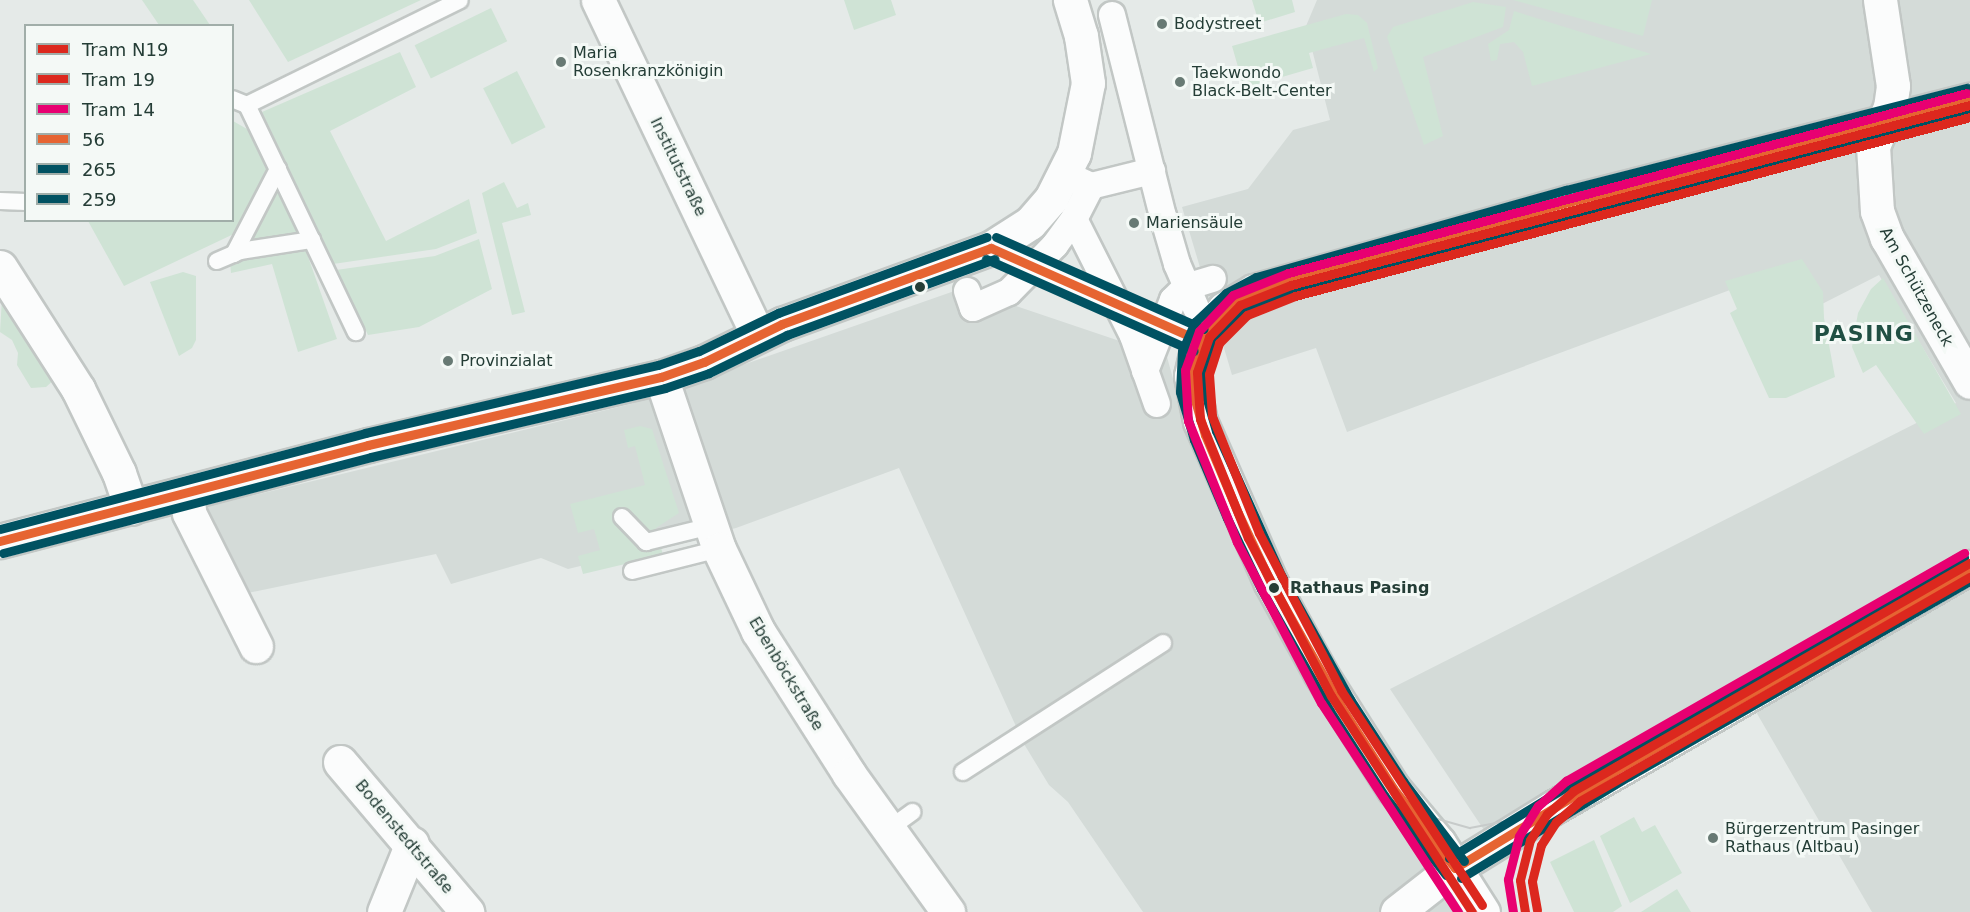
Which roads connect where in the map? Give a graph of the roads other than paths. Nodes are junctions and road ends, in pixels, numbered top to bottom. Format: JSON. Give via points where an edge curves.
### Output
{"nodes":[{"id":1,"x":460,"y":0,"type":"edge"},
{"id":2,"x":598,"y":0,"type":"edge"},
{"id":3,"x":1070,"y":0,"type":"edge"},
{"id":4,"x":1880,"y":0,"type":"edge"},
{"id":5,"x":1112,"y":15,"type":"dead end"},
{"id":6,"x":1970,"y":100,"type":"edge"},
{"id":7,"x":240,"y":102,"type":"edge"},
{"id":8,"x":1885,"y":119,"type":"junction"},
{"id":9,"x":278,"y":169,"type":"junction"},
{"id":10,"x":1152,"y":171,"type":"junction"},
{"id":11,"x":0,"y":201,"type":"edge"},
{"id":12,"x":24,"y":202,"type":"edge"},
{"id":13,"x":1074,"y":219,"type":"junction"},
{"id":14,"x":312,"y":240,"type":"junction"},
{"id":15,"x":991,"y":248,"type":"junction"},
{"id":16,"x":234,"y":254,"type":"junction"},
{"id":17,"x":217,"y":261,"type":"dead end"},
{"id":18,"x":0,"y":267,"type":"edge"},
{"id":19,"x":1034,"y":268,"type":"junction"},
{"id":20,"x":1213,"y":279,"type":"dead end"},
{"id":21,"x":967,"y":291,"type":"dead end"},
{"id":22,"x":1191,"y":297,"type":"junction"},
{"id":23,"x":1117,"y":303,"type":"junction"},
{"id":24,"x":1161,"y":323,"type":"junction"},
{"id":25,"x":356,"y":332,"type":"dead end"},
{"id":26,"x":758,"y":334,"type":"junction"},
{"id":27,"x":1199,"y":340,"type":"junction"},
{"id":28,"x":1145,"y":371,"type":"junction"},
{"id":29,"x":661,"y":376,"type":"junction"},
{"id":30,"x":1970,"y":382,"type":"edge"},
{"id":31,"x":1157,"y":404,"type":"dead end"},
{"id":32,"x":188,"y":493,"type":"junction"},
{"id":33,"x":131,"y":508,"type":"junction"},
{"id":34,"x":622,"y":517,"type":"dead end"},
{"id":35,"x":715,"y":538,"type":"junction"},
{"id":36,"x":0,"y":541,"type":"edge"},
{"id":37,"x":1970,"y":567,"type":"edge"},
{"id":38,"x":632,"y":571,"type":"dead end"},
{"id":39,"x":1163,"y":643,"type":"dead end"},
{"id":40,"x":256,"y":646,"type":"dead end"},
{"id":41,"x":340,"y":762,"type":"dead end"},
{"id":42,"x":963,"y":772,"type":"dead end"},
{"id":43,"x":412,"y":843,"type":"junction"},
{"id":44,"x":1455,"y":868,"type":"junction"},
{"id":45,"x":384,"y":912,"type":"edge"},
{"id":46,"x":467,"y":912,"type":"edge"},
{"id":47,"x":948,"y":912,"type":"edge"},
{"id":48,"x":1397,"y":912,"type":"edge"},
{"id":49,"x":1483,"y":912,"type":"edge"}],
"edges":[{"from":1,"to":7,"type":"lane"},
{"from":2,"to":26,"type":"street","name":"Institutstraße"},
{"from":3,"to":15,"type":"street","via":[[1082,36],[1087,98],[1074,153],[1051,199],[1030,223]]},
{"from":4,"to":8,"type":"street","name":"Am Schützeneck","via":[[1892,73],[1892,99]]},
{"from":5,"to":10,"type":"street"},
{"from":6,"to":8,"type":"street"},
{"from":7,"to":9,"type":"lane"},
{"from":8,"to":27,"type":"street","via":[[1437,237],[1254,291],[1224,309]]},
{"from":8,"to":30,"type":"street","name":"Am Schützeneck","via":[[1872,151],[1873,186],[1880,220]]},
{"from":9,"to":14,"type":"lane"},
{"from":9,"to":16,"type":"lane"},
{"from":10,"to":13,"type":"street","via":[[1085,184]]},
{"from":10,"to":22,"type":"street"},
{"from":11,"to":12,"type":"lane"},
{"from":13,"to":19,"type":"street"},
{"from":13,"to":23,"type":"street"},
{"from":14,"to":16,"type":"lane"},
{"from":14,"to":25,"type":"lane"},
{"from":15,"to":19,"type":"street"},
{"from":15,"to":26,"type":"street"},
{"from":16,"to":17,"type":"lane"},
{"from":18,"to":33,"type":"street","via":[[78,389],[119,473]]},
{"from":19,"to":21,"type":"street","via":[[992,302],[973,308]]},
{"from":19,"to":23,"type":"street"},
{"from":20,"to":22,"type":"street"},
{"from":22,"to":24,"type":"street","via":[[1173,300]]},
{"from":23,"to":24,"type":"street"},
{"from":23,"to":28,"type":"street"},
{"from":24,"to":27,"type":"street"},
{"from":24,"to":28,"type":"street"},
{"from":26,"to":29,"type":"street","via":[[704,362]]},
{"from":27,"to":44,"type":"street","via":[[1191,376],[1200,421],[1271,583],[1321,674],[1393,788]]},
{"from":28,"to":31,"type":"street"},
{"from":29,"to":32,"type":"street","via":[[379,442]]},
{"from":29,"to":35,"type":"street","name":"Ebenböckstraße"},
{"from":32,"to":33,"type":"street"},
{"from":32,"to":40,"type":"street","via":[[189,513]]},
{"from":33,"to":36,"type":"street"},
{"from":34,"to":35,"type":"lane","via":[[646,542]]},
{"from":35,"to":38,"type":"lane"},
{"from":35,"to":47,"type":"street","name":"Ebenböckstraße","via":[[780,669],[901,821]]},
{"from":37,"to":44,"type":"street"},
{"from":39,"to":42,"type":"lane"},
{"from":41,"to":43,"type":"street","name":"Bodenstedtstraße"},
{"from":43,"to":45,"type":"street"},
{"from":43,"to":46,"type":"street","name":"Bodenstedtstraße"},
{"from":44,"to":48,"type":"street"},
{"from":44,"to":49,"type":"street"}]}
